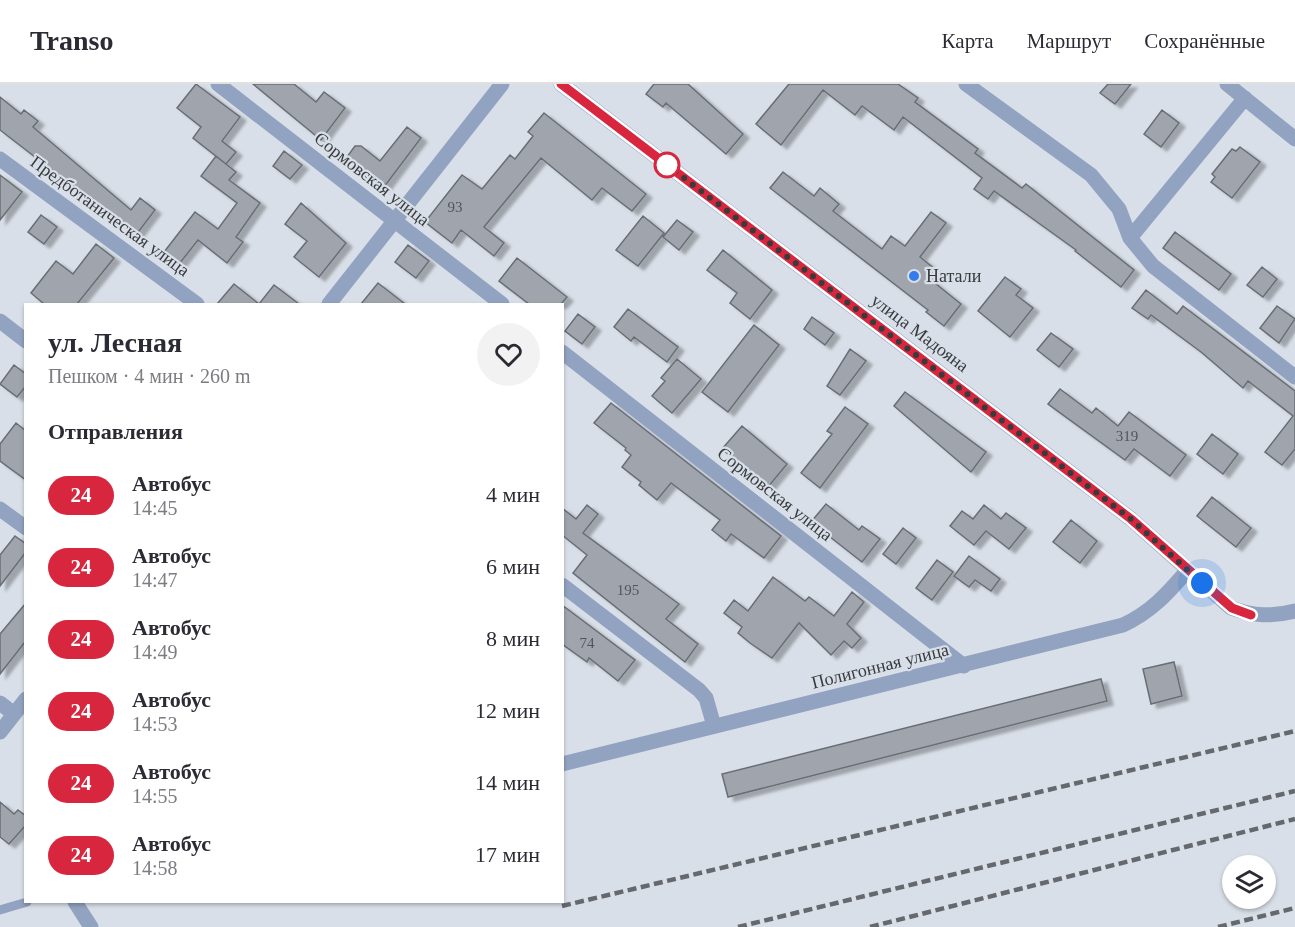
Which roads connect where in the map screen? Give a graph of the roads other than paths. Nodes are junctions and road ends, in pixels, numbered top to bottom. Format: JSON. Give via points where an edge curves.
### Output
{"nodes":[{"id":1,"x":218,"y":84,"type":"edge"},
{"id":2,"x":502,"y":84,"type":"edge"},
{"id":3,"x":561,"y":84,"type":"edge"},
{"id":4,"x":966,"y":84,"type":"edge"},
{"id":5,"x":1227,"y":84,"type":"edge"},
{"id":6,"x":1245,"y":98,"type":"junction"},
{"id":7,"x":1295,"y":139,"type":"edge"},
{"id":8,"x":0,"y":159,"type":"edge"},
{"id":9,"x":393,"y":220,"type":"junction"},
{"id":10,"x":1130,"y":238,"type":"junction"},
{"id":11,"x":196,"y":303,"type":"edge"},
{"id":12,"x":330,"y":303,"type":"edge"},
{"id":13,"x":501,"y":303,"type":"edge"},
{"id":14,"x":0,"y":321,"type":"edge"},
{"id":15,"x":24,"y":339,"type":"edge"},
{"id":16,"x":564,"y":354,"type":"edge"},
{"id":17,"x":1295,"y":376,"type":"edge"},
{"id":18,"x":0,"y":509,"type":"edge"},
{"id":19,"x":24,"y":527,"type":"edge"},
{"id":20,"x":1186,"y":571,"type":"junction"},
{"id":21,"x":564,"y":587,"type":"edge"},
{"id":22,"x":1295,"y":611,"type":"edge"},
{"id":23,"x":964,"y":666,"type":"junction"},
{"id":24,"x":24,"y":702,"type":"edge"},
{"id":25,"x":0,"y":703,"type":"edge"},
{"id":26,"x":14,"y":714,"type":"junction"},
{"id":27,"x":714,"y":726,"type":"junction"},
{"id":28,"x":0,"y":732,"type":"edge"},
{"id":29,"x":564,"y":764,"type":"edge"},
{"id":30,"x":24,"y":903,"type":"edge"},
{"id":31,"x":76,"y":903,"type":"edge"},
{"id":32,"x":0,"y":910,"type":"edge"},
{"id":33,"x":91,"y":927,"type":"edge"}],
"edges":[{"from":1,"to":9,"type":"street","name":"Сормовская улица"},
{"from":2,"to":9,"type":"street"},
{"from":3,"to":20,"type":"street","name":"улица Мадояна","via":[[1131,519]]},
{"from":4,"to":10,"type":"street","via":[[1091,175],[1119,209]]},
{"from":5,"to":6,"type":"street"},
{"from":6,"to":7,"type":"street"},
{"from":6,"to":10,"type":"street"},
{"from":8,"to":11,"type":"street","name":"Предботаническая улица"},
{"from":9,"to":12,"type":"street"},
{"from":9,"to":13,"type":"street","name":"Сормовская улица"},
{"from":10,"to":17,"type":"street","via":[[1153,266]]},
{"from":14,"to":15,"type":"street"},
{"from":16,"to":23,"type":"street","name":"Сормовская улица"},
{"from":18,"to":19,"type":"street"},
{"from":20,"to":22,"type":"street","name":"улица Мадояна","via":[[1232,608],[1251,615]]},
{"from":20,"to":23,"type":"street","name":"Полигонная улица","via":[[1157,605],[1123,625]]},
{"from":21,"to":27,"type":"street","via":[[699,690],[706,698]]},
{"from":23,"to":27,"type":"street","name":"Полигонная улица"},
{"from":24,"to":26,"type":"street"},
{"from":25,"to":26,"type":"street"},
{"from":26,"to":28,"type":"street"},
{"from":27,"to":29,"type":"street","name":"Полигонная улица"},
{"from":30,"to":32,"type":"lane"},
{"from":31,"to":33,"type":"street"}]}
